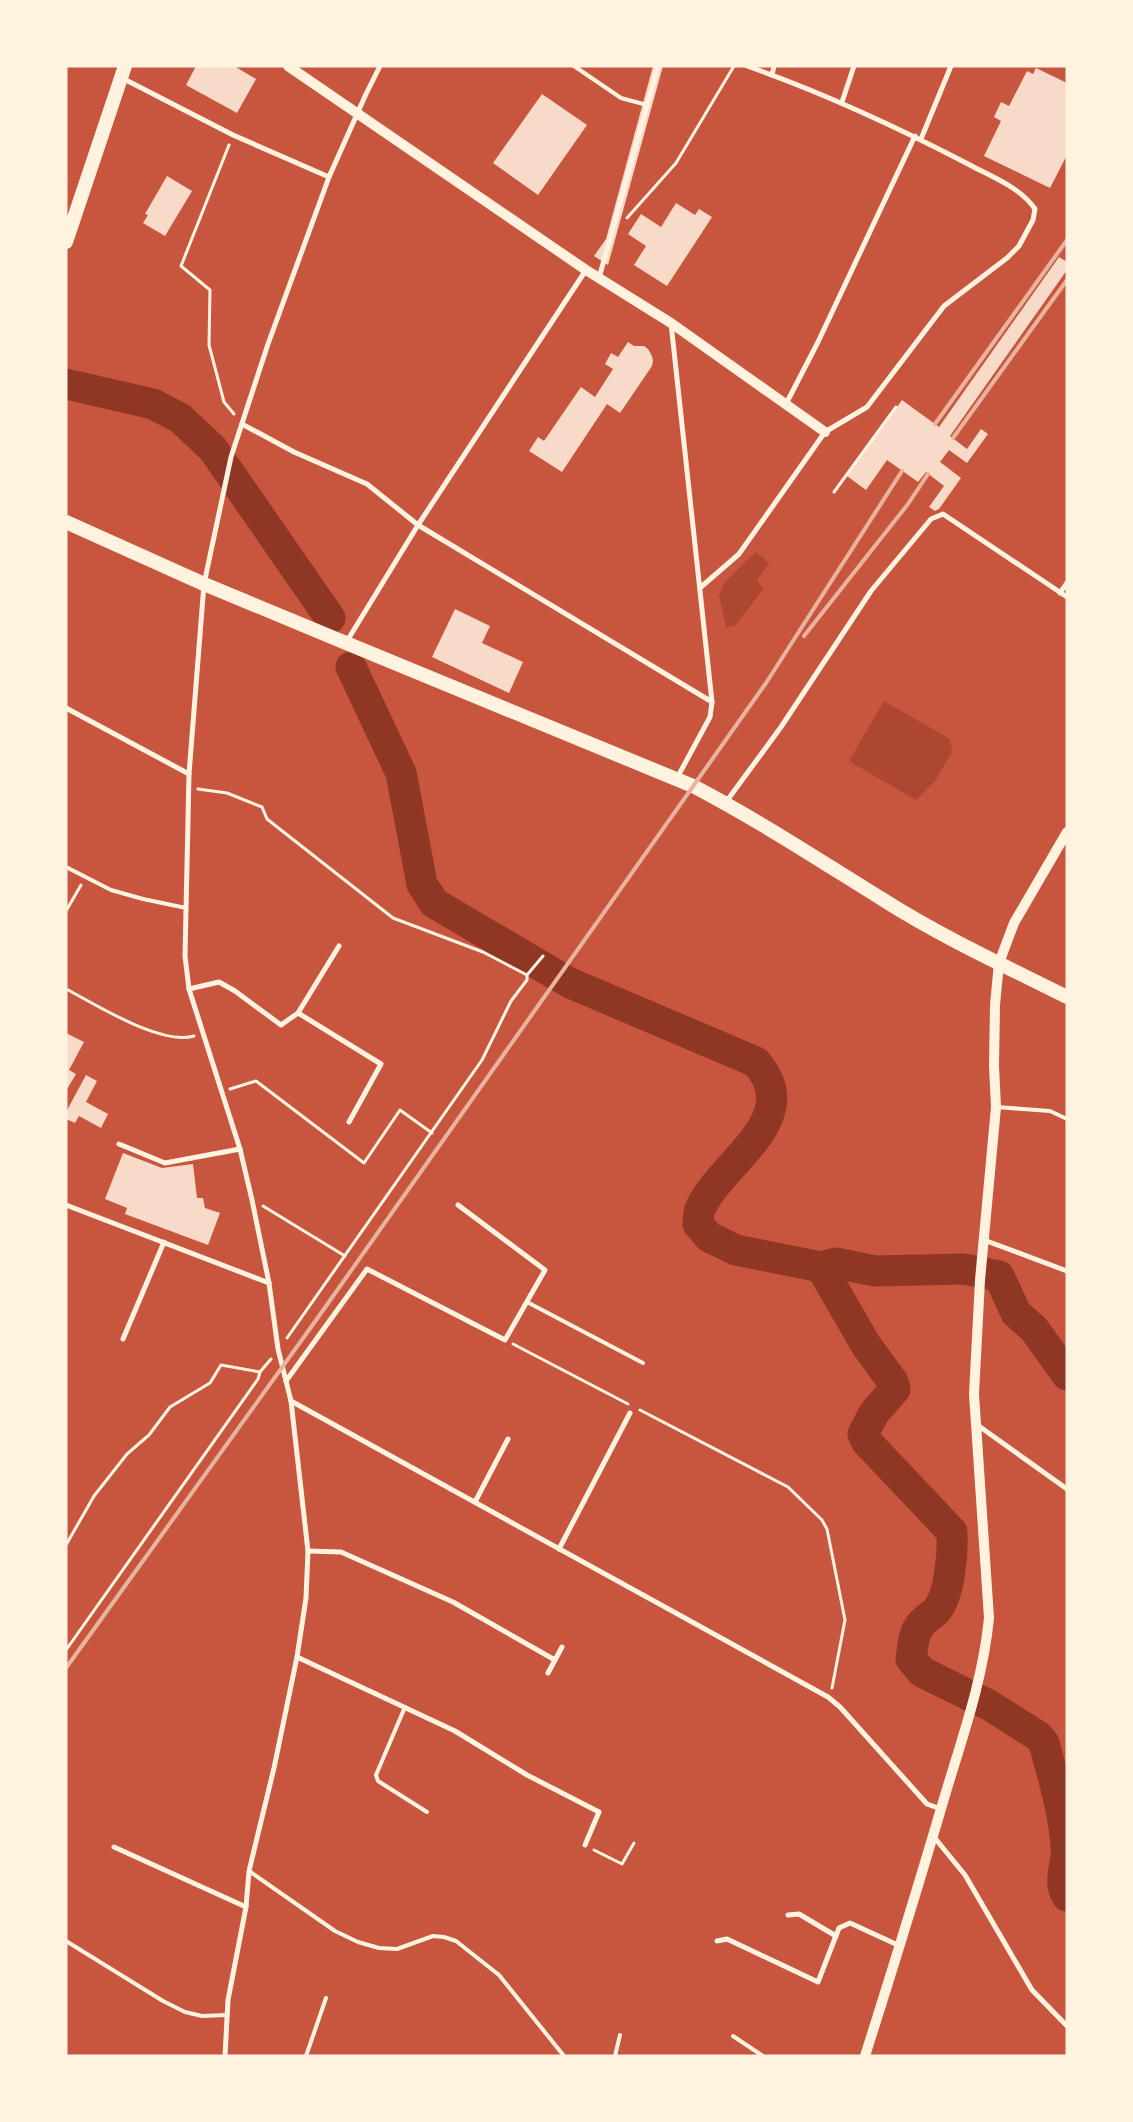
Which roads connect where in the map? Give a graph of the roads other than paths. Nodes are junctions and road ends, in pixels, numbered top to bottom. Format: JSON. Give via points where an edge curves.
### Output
{"nodes":[{"id":1,"x":288,"y":66,"type":"edge"},
{"id":2,"x":380,"y":66,"type":"edge"},
{"id":3,"x":574,"y":66,"type":"edge"},
{"id":4,"x":658,"y":66,"type":"edge"},
{"id":5,"x":747,"y":66,"type":"edge"},
{"id":6,"x":774,"y":66,"type":"edge"},
{"id":7,"x":854,"y":66,"type":"edge"},
{"id":8,"x":951,"y":66,"type":"edge"},
{"id":9,"x":124,"y":72,"type":"edge"},
{"id":10,"x":772,"y":75,"type":"junction"},
{"id":11,"x":842,"y":102,"type":"junction"},
{"id":12,"x":647,"y":105,"type":"junction"},
{"id":13,"x":358,"y":113,"type":"junction"},
{"id":14,"x":918,"y":138,"type":"junction"},
{"id":15,"x":329,"y":177,"type":"junction"},
{"id":16,"x":66,"y":242,"type":"edge"},
{"id":17,"x":586,"y":270,"type":"junction"},
{"id":18,"x":599,"y":278,"type":"junction"},
{"id":19,"x":671,"y":323,"type":"junction"},
{"id":20,"x":786,"y":404,"type":"junction"},
{"id":21,"x":242,"y":424,"type":"junction"},
{"id":22,"x":825,"y":432,"type":"junction"},
{"id":23,"x":66,"y":522,"type":"edge"},
{"id":24,"x":418,"y":525,"type":"junction"},
{"id":25,"x":1067,"y":583,"type":"edge"},
{"id":26,"x":204,"y":584,"type":"junction"},
{"id":27,"x":701,"y":587,"type":"junction"},
{"id":28,"x":1060,"y":592,"type":"junction"},
{"id":29,"x":1067,"y":597,"type":"edge"},
{"id":30,"x":346,"y":644,"type":"junction"},
{"id":31,"x":712,"y":702,"type":"junction"},
{"id":32,"x":66,"y":708,"type":"edge"},
{"id":33,"x":189,"y":774,"type":"junction"},
{"id":34,"x":677,"y":778,"type":"junction"},
{"id":35,"x":726,"y":803,"type":"junction"},
{"id":36,"x":1067,"y":832,"type":"edge"},
{"id":37,"x":66,"y":867,"type":"edge"},
{"id":38,"x":186,"y":908,"type":"junction"},
{"id":39,"x":339,"y":946,"type":"dead end"},
{"id":40,"x":999,"y":963,"type":"junction"},
{"id":41,"x":189,"y":990,"type":"junction"},
{"id":42,"x":1067,"y":996,"type":"edge"},
{"id":43,"x":298,"y":1013,"type":"junction"},
{"id":44,"x":996,"y":1107,"type":"junction"},
{"id":45,"x":1067,"y":1120,"type":"edge"},
{"id":46,"x":349,"y":1122,"type":"dead end"},
{"id":47,"x":119,"y":1144,"type":"dead end"},
{"id":48,"x":240,"y":1149,"type":"junction"},
{"id":49,"x":66,"y":1205,"type":"edge"},
{"id":50,"x":458,"y":1205,"type":"dead end"},
{"id":51,"x":984,"y":1239,"type":"junction"},
{"id":52,"x":164,"y":1242,"type":"junction"},
{"id":53,"x":1067,"y":1271,"type":"edge"},
{"id":54,"x":269,"y":1284,"type":"junction"},
{"id":55,"x":528,"y":1302,"type":"junction"},
{"id":56,"x":123,"y":1339,"type":"dead end"},
{"id":57,"x":643,"y":1363,"type":"dead end"},
{"id":58,"x":286,"y":1381,"type":"junction"},
{"id":59,"x":291,"y":1401,"type":"junction"},
{"id":60,"x":630,"y":1413,"type":"dead end"},
{"id":61,"x":976,"y":1424,"type":"junction"},
{"id":62,"x":508,"y":1439,"type":"dead end"},
{"id":63,"x":1067,"y":1489,"type":"edge"},
{"id":64,"x":474,"y":1502,"type":"junction"},
{"id":65,"x":559,"y":1549,"type":"junction"},
{"id":66,"x":308,"y":1551,"type":"junction"},
{"id":67,"x":562,"y":1647,"type":"dead end"},
{"id":68,"x":297,"y":1657,"type":"junction"},
{"id":69,"x":555,"y":1660,"type":"junction"},
{"id":70,"x":548,"y":1673,"type":"dead end"},
{"id":71,"x":405,"y":1707,"type":"junction"},
{"id":72,"x":941,"y":1809,"type":"junction"},
{"id":73,"x":427,"y":1812,"type":"dead end"},
{"id":74,"x":934,"y":1837,"type":"junction"},
{"id":75,"x":585,"y":1845,"type":"road end"},
{"id":76,"x":114,"y":1847,"type":"dead end"},
{"id":77,"x":249,"y":1871,"type":"junction"},
{"id":78,"x":246,"y":1907,"type":"junction"},
{"id":79,"x":788,"y":1915,"type":"dead end"},
{"id":80,"x":836,"y":1936,"type":"junction"},
{"id":81,"x":66,"y":1941,"type":"edge"},
{"id":82,"x":717,"y":1941,"type":"dead end"},
{"id":83,"x":900,"y":1947,"type":"junction"},
{"id":84,"x":326,"y":1998,"type":"dead end"},
{"id":85,"x":227,"y":2015,"type":"junction"},
{"id":86,"x":1067,"y":2026,"type":"edge"},
{"id":87,"x":620,"y":2035,"type":"dead end"},
{"id":88,"x":733,"y":2036,"type":"dead end"},
{"id":89,"x":224,"y":2056,"type":"edge"},
{"id":90,"x":306,"y":2056,"type":"edge"},
{"id":91,"x":564,"y":2056,"type":"edge"},
{"id":92,"x":615,"y":2056,"type":"edge"},
{"id":93,"x":763,"y":2056,"type":"edge"},
{"id":94,"x":865,"y":2056,"type":"edge"}],
"edges":[{"from":1,"to":13,"type":"main road"},
{"from":2,"to":13,"type":"street"},
{"from":3,"to":12,"type":"lane","via":[[621,98]]},
{"from":4,"to":12,"type":"street"},
{"from":5,"to":10,"type":"street"},
{"from":6,"to":10,"type":"street"},
{"from":7,"to":11,"type":"street"},
{"from":8,"to":14,"type":"street"},
{"from":9,"to":15,"type":"street","via":[[233,135]]},
{"from":9,"to":16,"type":"highway"},
{"from":10,"to":11,"type":"street"},
{"from":11,"to":14,"type":"street"},
{"from":12,"to":18,"type":"street"},
{"from":13,"to":15,"type":"street"},
{"from":13,"to":17,"type":"main road"},
{"from":14,"to":20,"type":"street"},
{"from":14,"to":22,"type":"street","via":[[1018,191],[1035,210],[1033,220],[1019,246],[1007,258],[944,306],[867,407]]},
{"from":15,"to":21,"type":"street"},
{"from":17,"to":18,"type":"main road"},
{"from":17,"to":24,"type":"street"},
{"from":18,"to":19,"type":"main road"},
{"from":19,"to":20,"type":"main road"},
{"from":19,"to":27,"type":"street"},
{"from":20,"to":22,"type":"main road"},
{"from":21,"to":24,"type":"street","via":[[294,452],[366,484]]},
{"from":21,"to":26,"type":"street"},
{"from":22,"to":27,"type":"street","via":[[739,554]]},
{"from":23,"to":26,"type":"highway"},
{"from":24,"to":30,"type":"street"},
{"from":24,"to":31,"type":"street"},
{"from":25,"to":28,"type":"street"},
{"from":26,"to":30,"type":"highway"},
{"from":26,"to":33,"type":"street"},
{"from":27,"to":31,"type":"street"},
{"from":28,"to":29,"type":"street"},
{"from":28,"to":35,"type":"street","via":[[943,514],[931,519],[871,591]]},
{"from":30,"to":34,"type":"highway"},
{"from":31,"to":34,"type":"street","via":[[710,717]]},
{"from":32,"to":33,"type":"street"},
{"from":33,"to":38,"type":"street"},
{"from":34,"to":35,"type":"highway"},
{"from":35,"to":40,"type":"highway","via":[[882,900]]},
{"from":36,"to":40,"type":"main road","via":[[1014,923]]},
{"from":37,"to":38,"type":"lane","via":[[111,890]]},
{"from":38,"to":41,"type":"street","via":[[184,956]]},
{"from":39,"to":43,"type":"street"},
{"from":40,"to":42,"type":"highway"},
{"from":40,"to":44,"type":"main road","via":[[995,1005]]},
{"from":41,"to":43,"type":"street","via":[[219,982],[281,1025]]},
{"from":41,"to":48,"type":"street"},
{"from":43,"to":46,"type":"street","via":[[381,1064]]},
{"from":44,"to":45,"type":"lane","via":[[1050,1111]]},
{"from":44,"to":51,"type":"main road"},
{"from":47,"to":48,"type":"street","via":[[165,1163]]},
{"from":48,"to":54,"type":"street"},
{"from":49,"to":52,"type":"street"},
{"from":50,"to":55,"type":"street","via":[[545,1270]]},
{"from":51,"to":53,"type":"street"},
{"from":51,"to":61,"type":"main road","via":[[974,1394]]},
{"from":52,"to":54,"type":"street"},
{"from":52,"to":56,"type":"street"},
{"from":54,"to":58,"type":"street"},
{"from":55,"to":57,"type":"lane"},
{"from":55,"to":58,"type":"street","via":[[505,1340],[367,1269]]},
{"from":58,"to":59,"type":"street"},
{"from":59,"to":64,"type":"street"},
{"from":59,"to":66,"type":"street"},
{"from":60,"to":65,"type":"street"},
{"from":61,"to":63,"type":"street"},
{"from":61,"to":72,"type":"main road","via":[[989,1618],[986,1653]]},
{"from":62,"to":64,"type":"street"},
{"from":64,"to":65,"type":"street"},
{"from":65,"to":72,"type":"street","via":[[828,1697],[840,1706],[927,1804]]},
{"from":66,"to":68,"type":"street","via":[[306,1598]]},
{"from":66,"to":69,"type":"street","via":[[341,1552],[453,1602]]},
{"from":67,"to":69,"type":"street"},
{"from":68,"to":71,"type":"street"},
{"from":68,"to":77,"type":"street"},
{"from":69,"to":70,"type":"street"},
{"from":71,"to":73,"type":"lane","via":[[376,1775],[378,1781]]},
{"from":71,"to":75,"type":"street","via":[[455,1731],[527,1775],[599,1812]]},
{"from":72,"to":74,"type":"main road"},
{"from":74,"to":83,"type":"main road"},
{"from":74,"to":86,"type":"street","via":[[965,1875],[1032,1990]]},
{"from":76,"to":78,"type":"street"},
{"from":77,"to":78,"type":"street"},
{"from":77,"to":91,"type":"lane","via":[[335,1931],[358,1942],[396,1949],[434,1936],[456,1941],[499,1975]]},
{"from":78,"to":85,"type":"street"},
{"from":79,"to":80,"type":"street","via":[[799,1914]]},
{"from":80,"to":82,"type":"street","via":[[818,1982],[727,1939]]},
{"from":80,"to":83,"type":"street","via":[[839,1928],[850,1923]]},
{"from":81,"to":85,"type":"lane","via":[[185,2012],[202,2016]]},
{"from":83,"to":94,"type":"main road"},
{"from":84,"to":90,"type":"lane"},
{"from":85,"to":89,"type":"street"},
{"from":87,"to":92,"type":"lane"},
{"from":88,"to":93,"type":"lane"}]}
